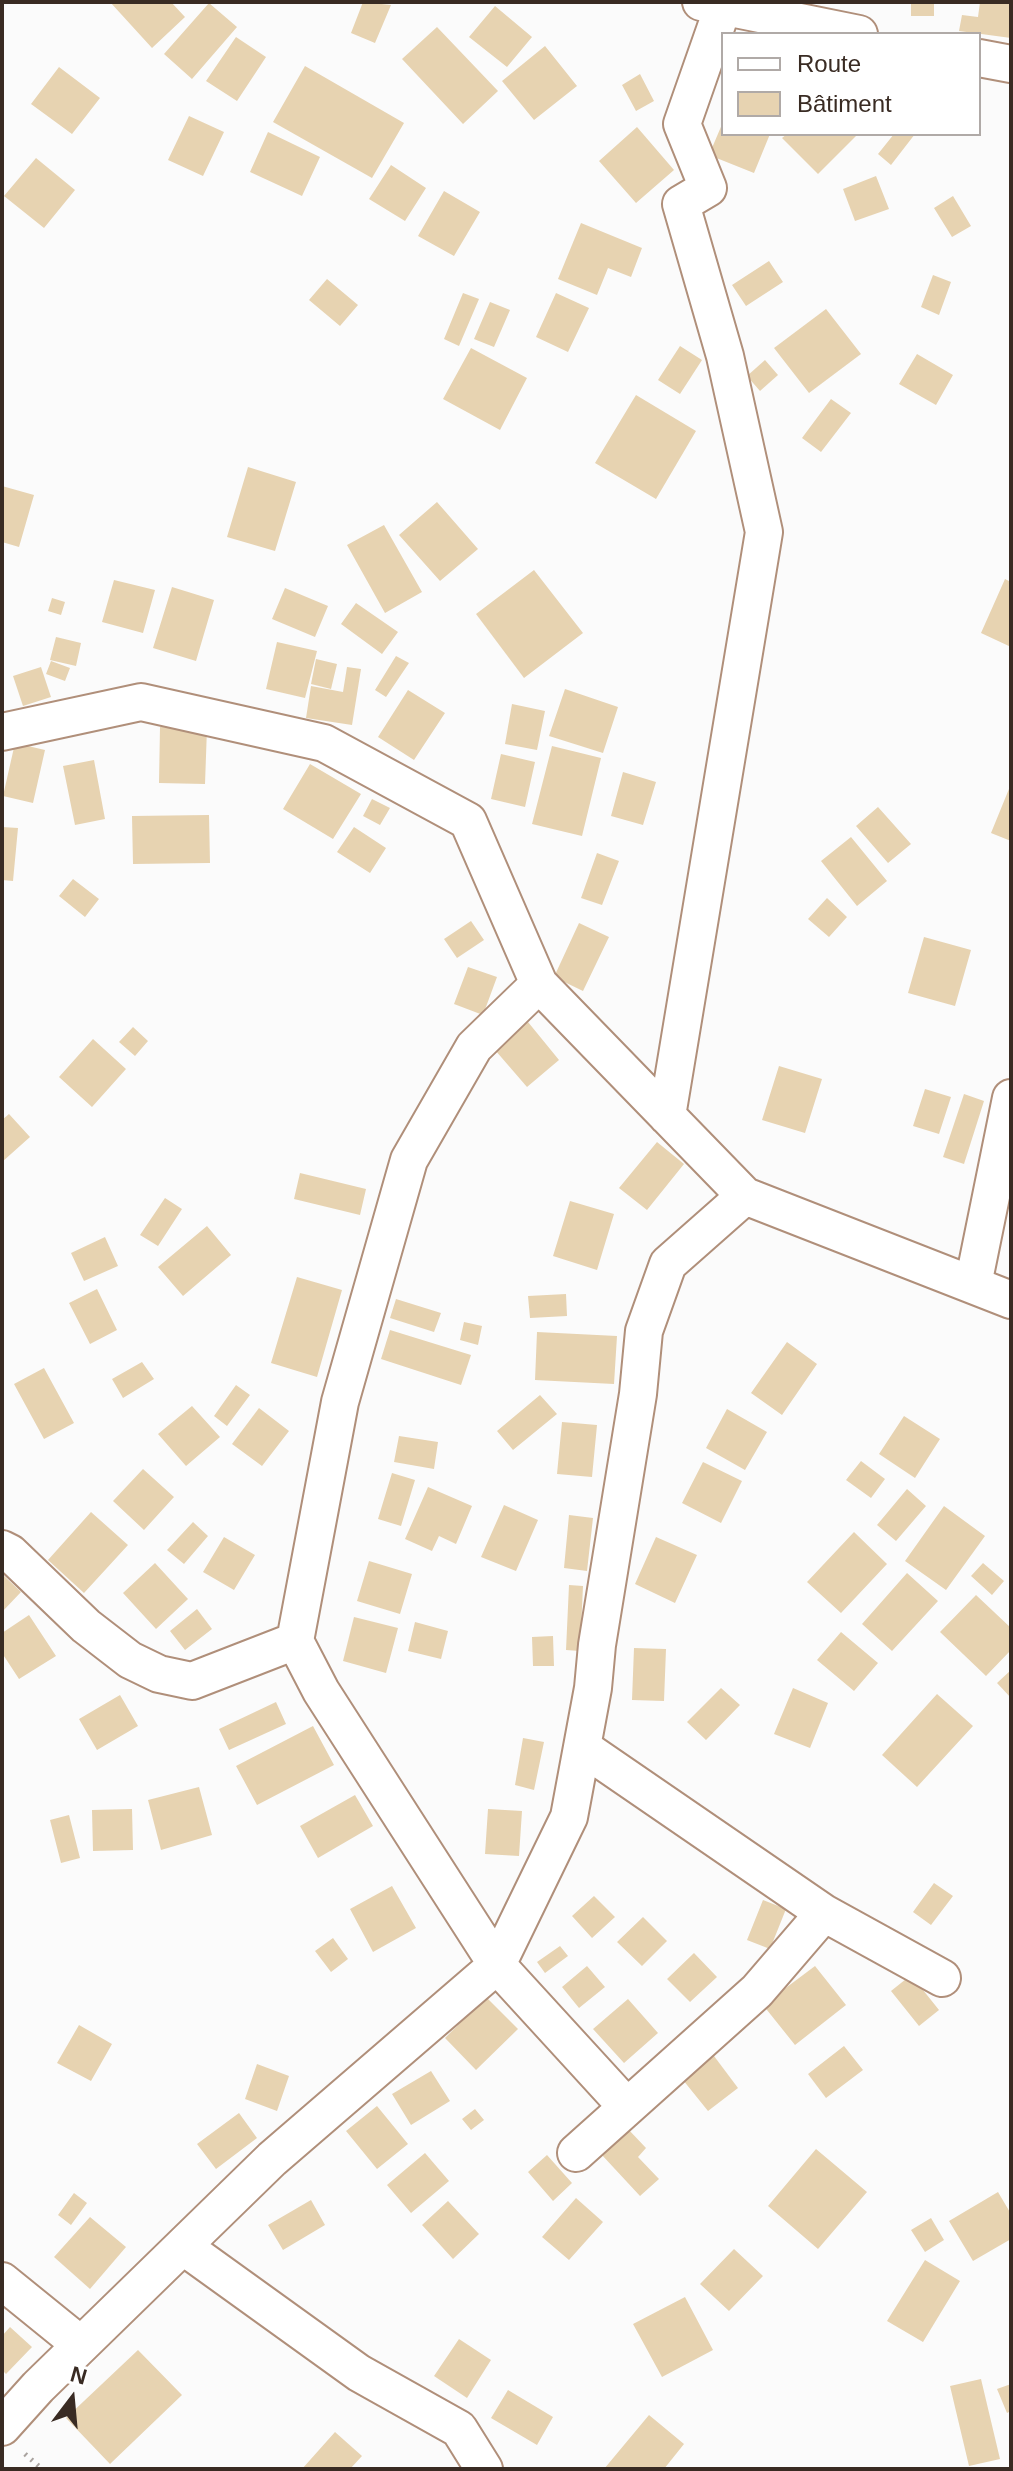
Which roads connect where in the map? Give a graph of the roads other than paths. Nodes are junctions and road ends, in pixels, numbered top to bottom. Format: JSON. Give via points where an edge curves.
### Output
{"nodes":[{"id":1,"x":711,"y":4,"type":"edge"},
{"id":2,"x":849,"y":32,"type":"edge"},
{"id":3,"x":981,"y":58,"type":"edge"},
{"id":4,"x":1011,"y":64,"type":"edge"},
{"id":5,"x":2,"y":732,"type":"edge"},
{"id":6,"x":539,"y":984,"type":"junction"},
{"id":7,"x":1011,"y":1098,"type":"edge"},
{"id":8,"x":667,"y":1116,"type":"junction"},
{"id":9,"x":745,"y":1196,"type":"junction"},
{"id":10,"x":973,"y":1285,"type":"junction"},
{"id":11,"x":1011,"y":1300,"type":"edge"},
{"id":12,"x":2,"y":1549,"type":"edge"},
{"id":13,"x":295,"y":1641,"type":"junction"},
{"id":14,"x":582,"y":1747,"type":"junction"},
{"id":15,"x":824,"y":1913,"type":"junction"},
{"id":16,"x":497,"y":1965,"type":"junction"},
{"id":17,"x":942,"y":1978,"type":"dead end"},
{"id":18,"x":627,"y":2107,"type":"junction"},
{"id":19,"x":576,"y":2153,"type":"dead end"},
{"id":20,"x":184,"y":2247,"type":"junction"},
{"id":21,"x":2,"y":2281,"type":"edge"},
{"id":22,"x":81,"y":2345,"type":"junction"},
{"id":23,"x":2,"y":2427,"type":"edge"},
{"id":24,"x":484,"y":2469,"type":"edge"}],
"edges":[{"from":1,"to":2,"type":"street"},
{"from":1,"to":8,"type":"street","via":[[682,124],[708,188],[681,204],[725,356],[764,532]]},
{"from":3,"to":4,"type":"street"},
{"from":5,"to":6,"type":"street","via":[[141,702],[324,743],[468,821]]},
{"from":6,"to":8,"type":"street"},
{"from":6,"to":13,"type":"street","via":[[474,1047],[409,1160],[340,1402]]},
{"from":7,"to":10,"type":"street"},
{"from":8,"to":9,"type":"street"},
{"from":9,"to":10,"type":"street"},
{"from":9,"to":14,"type":"street","via":[[668,1264],[644,1331]]},
{"from":10,"to":11,"type":"street"},
{"from":12,"to":13,"type":"street","via":[[97,1635],[159,1674],[192,1681]]},
{"from":13,"to":16,"type":"street","via":[[321,1691]]},
{"from":14,"to":15,"type":"street"},
{"from":14,"to":16,"type":"street","via":[[569,1817]]},
{"from":15,"to":17,"type":"street"},
{"from":15,"to":18,"type":"street","via":[[757,1991]]},
{"from":16,"to":18,"type":"street"},
{"from":16,"to":20,"type":"street","via":[[272,2159]]},
{"from":18,"to":19,"type":"street"},
{"from":20,"to":22,"type":"street"},
{"from":20,"to":24,"type":"street","via":[[359,2373],[459,2429]]},
{"from":21,"to":22,"type":"street"},
{"from":22,"to":23,"type":"street"}]}
